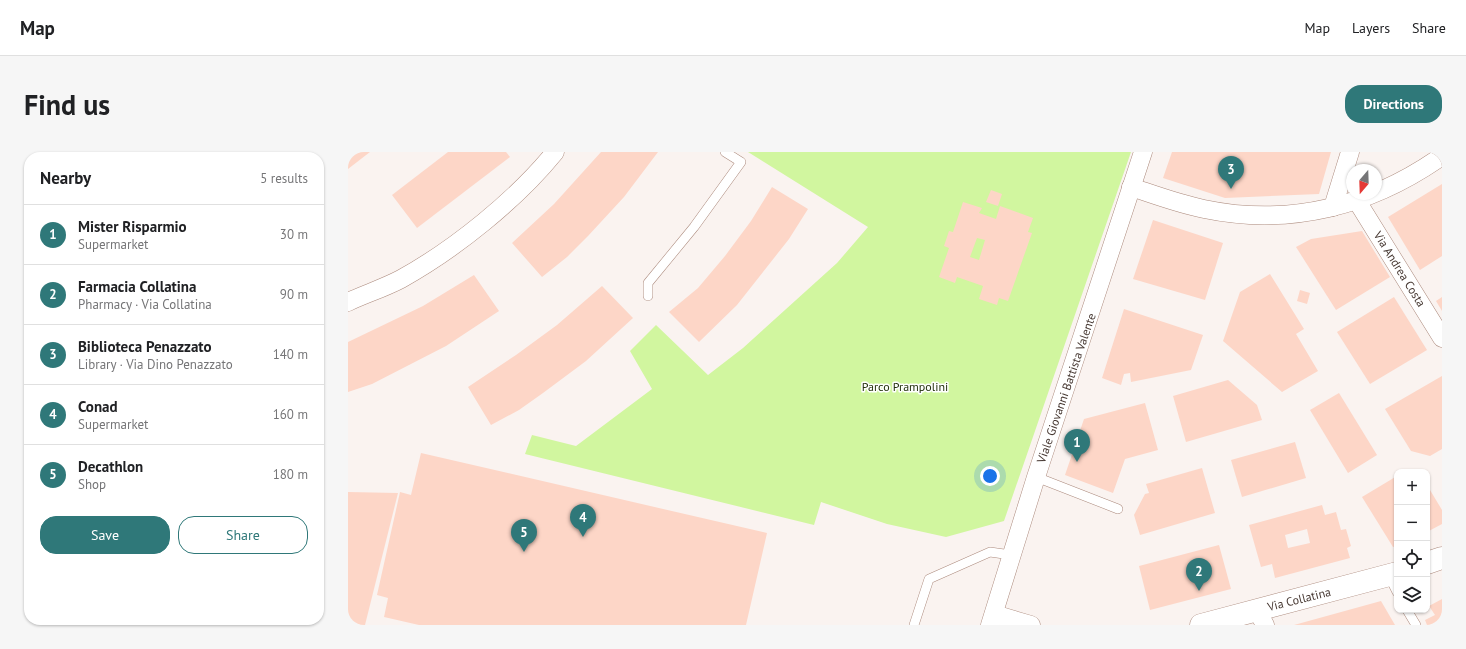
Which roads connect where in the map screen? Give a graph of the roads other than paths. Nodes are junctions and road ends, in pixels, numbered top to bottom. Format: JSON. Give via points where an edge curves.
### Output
{"nodes":[{"id":1,"x":555,"y":152,"type":"edge"},
{"id":2,"x":725,"y":152,"type":"edge"},
{"id":3,"x":1143,"y":152,"type":"edge"},
{"id":4,"x":1350,"y":152,"type":"edge"},
{"id":5,"x":1442,"y":156,"type":"edge"},
{"id":6,"x":1131,"y":187,"type":"junction"},
{"id":7,"x":1357,"y":201,"type":"junction"},
{"id":8,"x":1333,"y":207,"type":"junction"},
{"id":9,"x":648,"y":296,"type":"dead end"},
{"id":10,"x":348,"y":302,"type":"edge"},
{"id":11,"x":1442,"y":338,"type":"edge"},
{"id":12,"x":1036,"y":477,"type":"junction"},
{"id":13,"x":1118,"y":509,"type":"dead end"},
{"id":14,"x":1011,"y":555,"type":"junction"},
{"id":15,"x":1442,"y":558,"type":"edge"},
{"id":16,"x":1430,"y":562,"type":"edge"},
{"id":17,"x":1394,"y":580,"type":"edge"},
{"id":18,"x":1409,"y":613,"type":"edge"},
{"id":19,"x":1254,"y":618,"type":"edge"},
{"id":20,"x":992,"y":620,"type":"edge"},
{"id":21,"x":914,"y":625,"type":"edge"},
{"id":22,"x":1031,"y":625,"type":"edge"},
{"id":23,"x":1201,"y":625,"type":"edge"},
{"id":24,"x":1416,"y":625,"type":"edge"}],
"edges":[{"from":1,"to":10,"type":"street","via":[[498,210],[454,245],[400,279]]},
{"from":2,"to":9,"type":"lane","via":[[742,162],[648,283]]},
{"from":3,"to":6,"type":"street","name":"Viale Giovanni Battista Valente"},
{"from":4,"to":8,"type":"street"},
{"from":5,"to":7,"type":"street","via":[[1396,185]]},
{"from":6,"to":8,"type":"street","via":[[1190,205],[1235,214],[1293,214]]},
{"from":6,"to":12,"type":"street","name":"Viale Giovanni Battista Valente"},
{"from":7,"to":8,"type":"street"},
{"from":7,"to":11,"type":"street","name":"Via Andrea Costa"},
{"from":12,"to":13,"type":"lane"},
{"from":12,"to":14,"type":"street","name":"Viale Giovanni Battista Valente"},
{"from":14,"to":20,"type":"street","name":"Viale Giovanni Battista Valente"},
{"from":14,"to":21,"type":"lane","via":[[990,552],[929,578]]},
{"from":15,"to":16,"type":"street"},
{"from":17,"to":19,"type":"street","name":"Via Collatina"},
{"from":18,"to":24,"type":"lane"},
{"from":19,"to":23,"type":"street","name":"Via Collatina"},
{"from":20,"to":22,"type":"street"}]}
